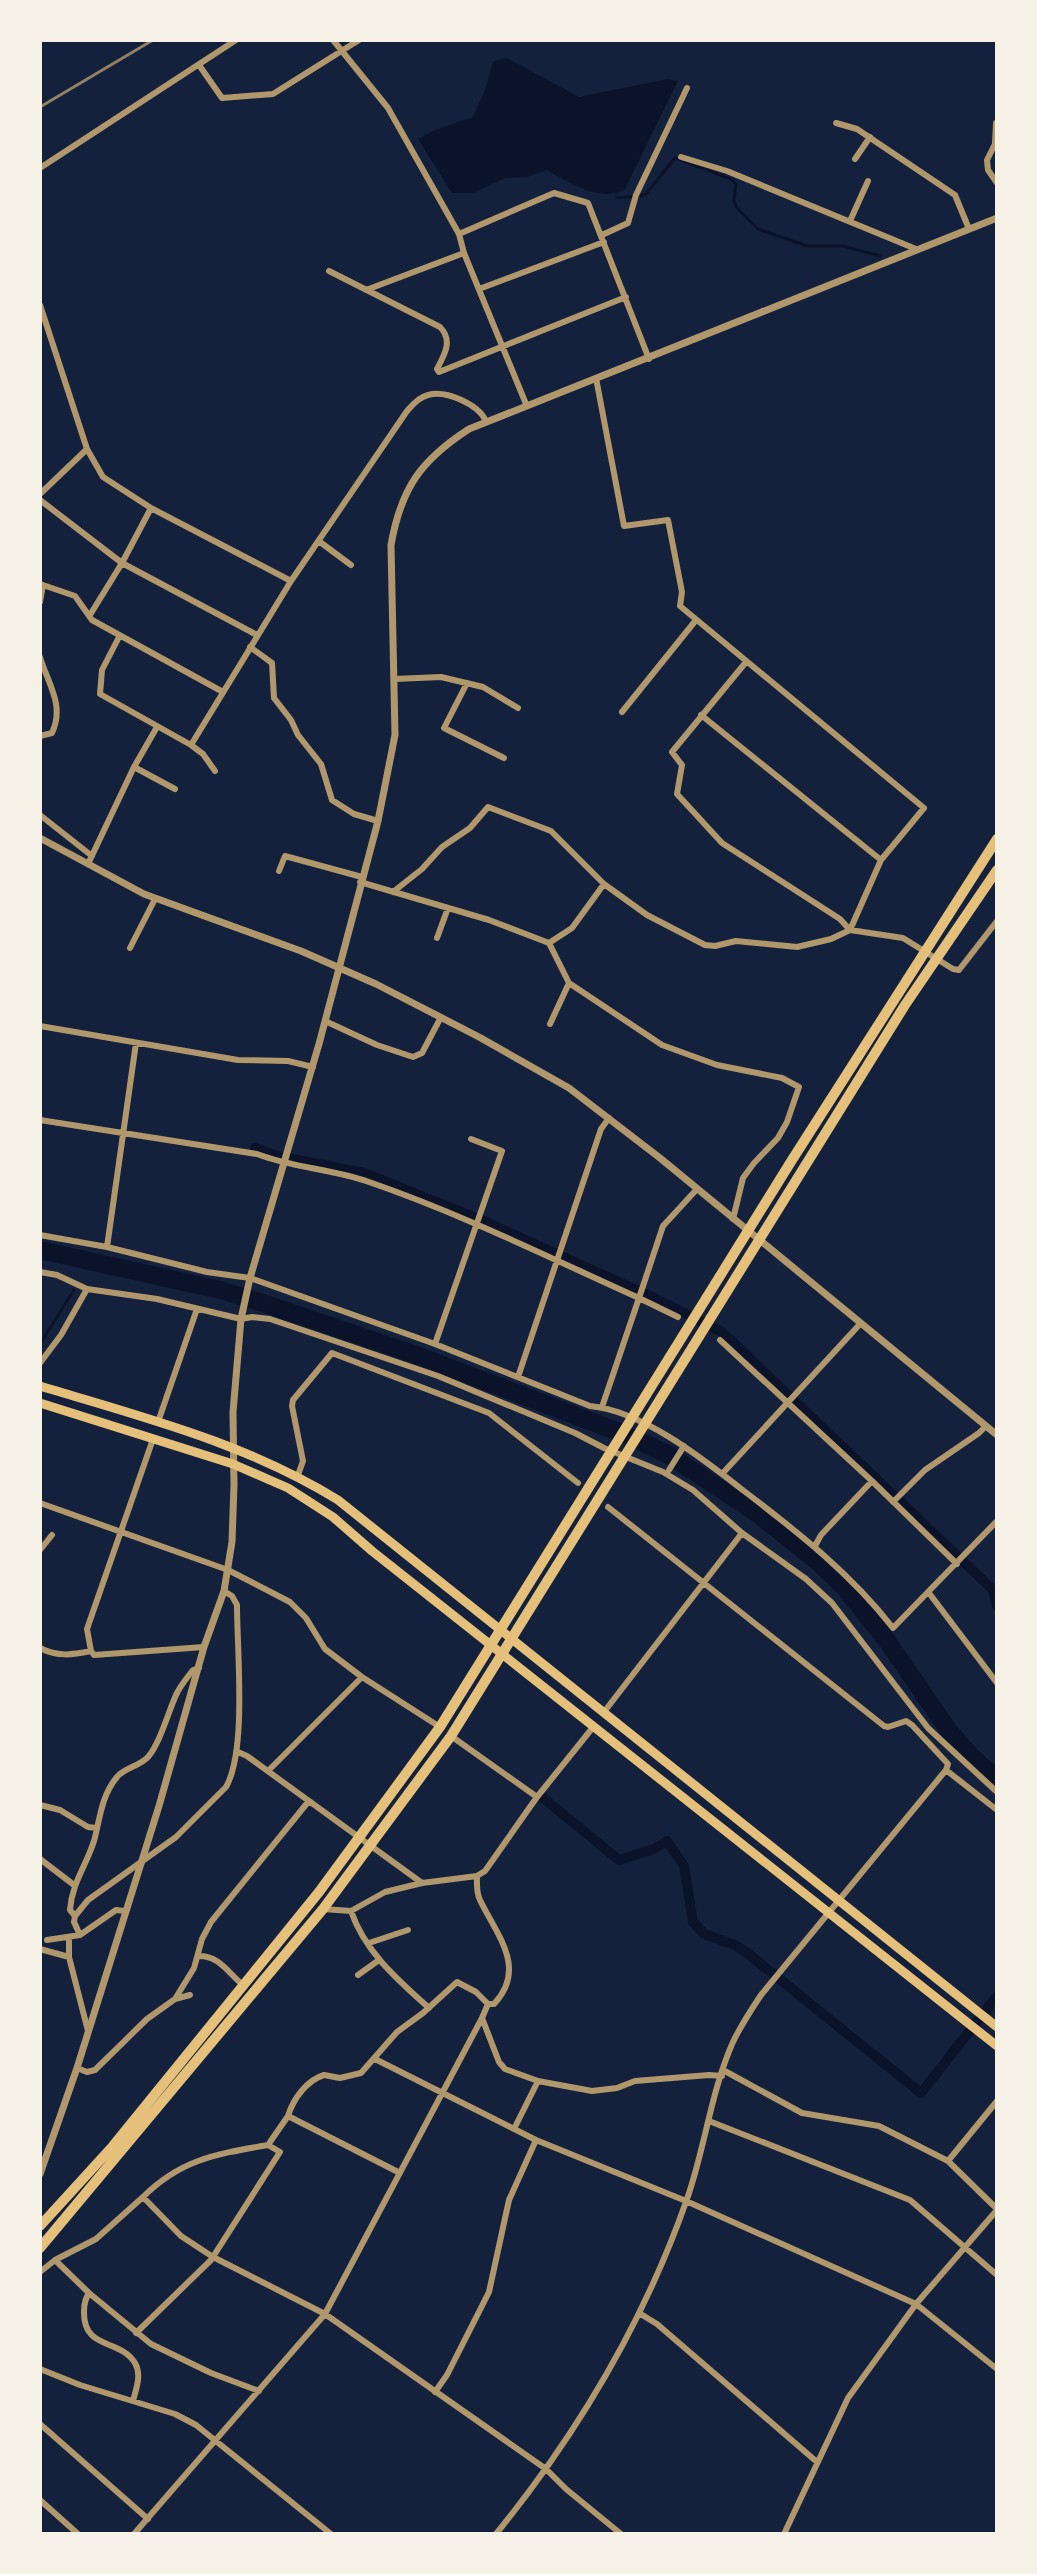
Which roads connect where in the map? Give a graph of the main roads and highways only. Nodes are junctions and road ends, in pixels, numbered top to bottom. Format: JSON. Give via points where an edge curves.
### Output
{"nodes":[{"id":1,"x":997,"y":839,"type":"edge"},
{"id":2,"x":997,"y":870,"type":"edge"},
{"id":3,"x":40,"y":1386,"type":"edge"},
{"id":4,"x":40,"y":1403,"type":"edge"},
{"id":5,"x":500,"y":1630,"type":"junction"},
{"id":6,"x":511,"y":1640,"type":"junction"},
{"id":7,"x":490,"y":1645,"type":"junction"},
{"id":8,"x":503,"y":1654,"type":"junction"},
{"id":9,"x":997,"y":2027,"type":"edge"},
{"id":10,"x":997,"y":2046,"type":"edge"},
{"id":11,"x":40,"y":2226,"type":"edge"},
{"id":12,"x":40,"y":2248,"type":"edge"}],
"edges":[{"from":1,"to":5,"type":"highway"},
{"from":2,"to":6,"type":"highway","via":[[905,1005]]},
{"from":3,"to":5,"type":"main road","via":[[233,1447],[298,1475],[338,1500]]},
{"from":4,"to":7,"type":"main road","via":[[233,1464],[288,1488],[333,1517]]},
{"from":5,"to":6,"type":"main road"},
{"from":5,"to":7,"type":"highway"},
{"from":6,"to":8,"type":"highway"},
{"from":6,"to":9,"type":"main road"},
{"from":7,"to":8,"type":"main road"},
{"from":7,"to":11,"type":"highway","via":[[440,1727],[359,1839],[113,2146]]},
{"from":8,"to":10,"type":"main road"},
{"from":8,"to":12,"type":"highway","via":[[451,1736],[323,1909]]}]}
